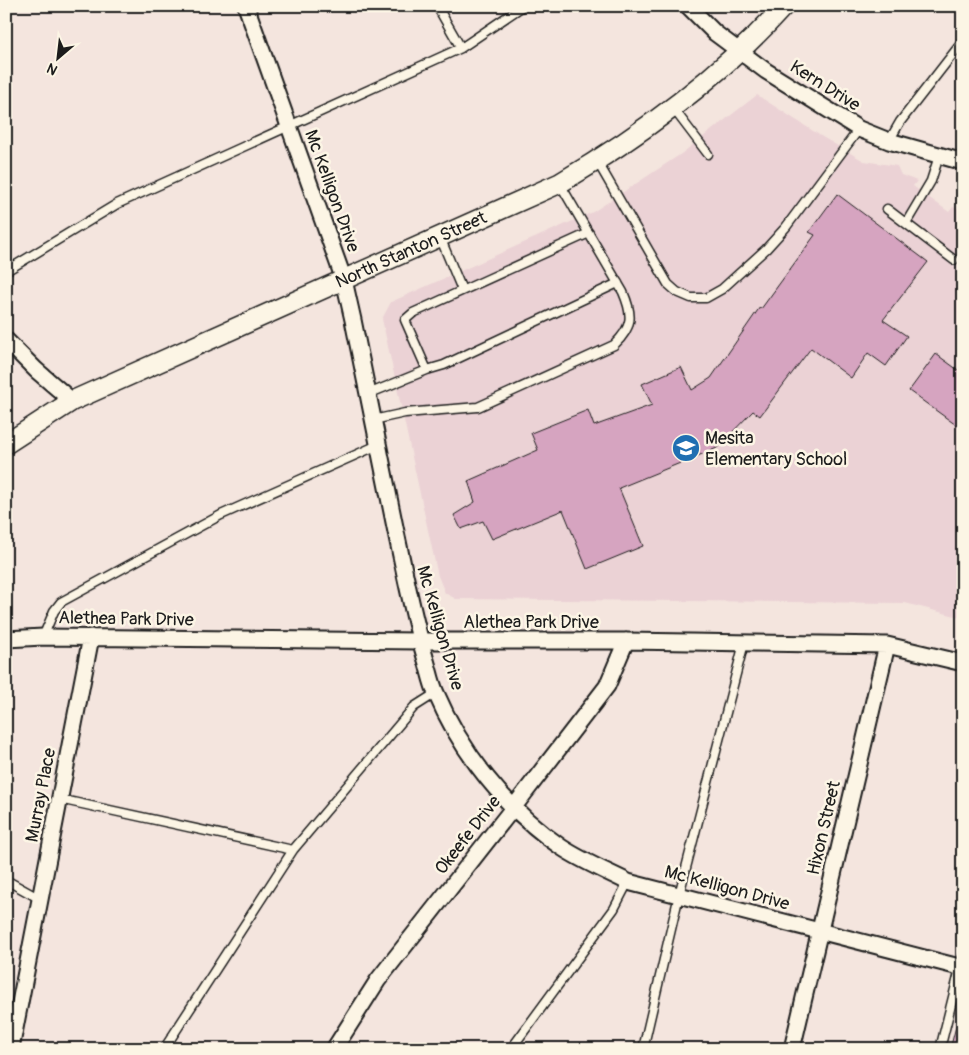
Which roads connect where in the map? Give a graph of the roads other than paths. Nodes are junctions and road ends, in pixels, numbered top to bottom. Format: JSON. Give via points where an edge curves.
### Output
{"nodes":[{"id":1,"x":246,"y":6,"type":"edge"},
{"id":2,"x":437,"y":6,"type":"edge"},
{"id":3,"x":523,"y":6,"type":"edge"},
{"id":4,"x":688,"y":6,"type":"edge"},
{"id":5,"x":784,"y":6,"type":"edge"},
{"id":6,"x":963,"y":41,"type":"edge"},
{"id":7,"x":462,"y":48,"type":"junction"},
{"id":8,"x":739,"y":52,"type":"junction"},
{"id":9,"x":672,"y":107,"type":"junction"},
{"id":10,"x":289,"y":126,"type":"junction"},
{"id":11,"x":859,"y":129,"type":"junction"},
{"id":12,"x":889,"y":141,"type":"junction"},
{"id":13,"x":708,"y":154,"type":"dead end"},
{"id":14,"x":939,"y":156,"type":"junction"},
{"id":15,"x":597,"y":161,"type":"junction"},
{"id":16,"x":963,"y":162,"type":"edge"},
{"id":17,"x":560,"y":183,"type":"junction"},
{"id":18,"x":887,"y":209,"type":"dead end"},
{"id":19,"x":906,"y":223,"type":"junction"},
{"id":20,"x":589,"y":233,"type":"junction"},
{"id":21,"x":440,"y":236,"type":"junction"},
{"id":22,"x":954,"y":260,"type":"dead end"},
{"id":23,"x":6,"y":271,"type":"edge"},
{"id":24,"x":344,"y":280,"type":"junction"},
{"id":25,"x":618,"y":283,"type":"junction"},
{"id":26,"x":462,"y":290,"type":"junction"},
{"id":27,"x":6,"y":340,"type":"edge"},
{"id":28,"x":427,"y":370,"type":"junction"},
{"id":29,"x":368,"y":394,"type":"junction"},
{"id":30,"x":72,"y":401,"type":"junction"},
{"id":31,"x":373,"y":420,"type":"junction"},
{"id":32,"x":6,"y":444,"type":"edge"},
{"id":33,"x":378,"y":445,"type":"junction"},
{"id":34,"x":43,"y":637,"type":"junction"},
{"id":35,"x":91,"y":637,"type":"junction"},
{"id":36,"x":6,"y":639,"type":"edge"},
{"id":37,"x":420,"y":641,"type":"junction"},
{"id":38,"x":626,"y":641,"type":"junction"},
{"id":39,"x":744,"y":643,"type":"junction"},
{"id":40,"x":887,"y":645,"type":"junction"},
{"id":41,"x":963,"y":663,"type":"edge"},
{"id":42,"x":436,"y":693,"type":"junction"},
{"id":43,"x":59,"y":799,"type":"junction"},
{"id":44,"x":513,"y":808,"type":"junction"},
{"id":45,"x":293,"y":850,"type":"junction"},
{"id":46,"x":6,"y":880,"type":"edge"},
{"id":47,"x":628,"y":882,"type":"junction"},
{"id":48,"x":679,"y":895,"type":"junction"},
{"id":49,"x":40,"y":899,"type":"junction"},
{"id":50,"x":819,"y":931,"type":"junction"},
{"id":51,"x":962,"y":964,"type":"edge"},
{"id":52,"x":11,"y":1049,"type":"edge"},
{"id":53,"x":164,"y":1049,"type":"edge"},
{"id":54,"x":334,"y":1049,"type":"edge"},
{"id":55,"x":511,"y":1049,"type":"edge"},
{"id":56,"x":642,"y":1049,"type":"edge"},
{"id":57,"x":792,"y":1049,"type":"edge"},
{"id":58,"x":940,"y":1049,"type":"edge"}],
"edges":[{"from":1,"to":10,"type":"street","name":"Mc Kelligon Drive"},
{"from":2,"to":7,"type":"lane"},
{"from":3,"to":7,"type":"lane"},
{"from":4,"to":8,"type":"street","name":"Kern Drive"},
{"from":5,"to":8,"type":"street","name":"North Stanton Street"},
{"from":6,"to":12,"type":"lane"},
{"from":7,"to":10,"type":"lane"},
{"from":8,"to":9,"type":"street","name":"North Stanton Street"},
{"from":8,"to":11,"type":"street","name":"Kern Drive"},
{"from":9,"to":13,"type":"lane"},
{"from":9,"to":15,"type":"street","name":"North Stanton Street"},
{"from":10,"to":23,"type":"lane","via":[[117,204]]},
{"from":10,"to":24,"type":"street","name":"Mc Kelligon Drive"},
{"from":11,"to":12,"type":"street","name":"Kern Drive"},
{"from":11,"to":15,"type":"lane","via":[[786,226],[722,289],[706,298],[691,298],[668,284]]},
{"from":12,"to":14,"type":"street","name":"Kern Drive"},
{"from":14,"to":16,"type":"street","name":"Kern Drive"},
{"from":14,"to":19,"type":"lane","via":[[931,181]]},
{"from":15,"to":17,"type":"street","name":"North Stanton Street"},
{"from":17,"to":20,"type":"lane"},
{"from":17,"to":21,"type":"street","name":"North Stanton Street"},
{"from":18,"to":19,"type":"lane"},
{"from":19,"to":22,"type":"lane"},
{"from":20,"to":25,"type":"lane"},
{"from":20,"to":26,"type":"lane"},
{"from":21,"to":24,"type":"street","name":"North Stanton Street"},
{"from":21,"to":26,"type":"lane"},
{"from":24,"to":29,"type":"street","name":"Mc Kelligon Drive"},
{"from":24,"to":30,"type":"street","name":"North Stanton Street"},
{"from":25,"to":28,"type":"lane"},
{"from":25,"to":31,"type":"lane","via":[[630,308],[630,322],[624,336],[614,345],[478,407],[405,413]]},
{"from":26,"to":28,"type":"lane","via":[[405,320]]},
{"from":27,"to":30,"type":"street"},
{"from":28,"to":29,"type":"lane"},
{"from":29,"to":31,"type":"street","name":"Mc Kelligon Drive"},
{"from":30,"to":32,"type":"street","name":"North Stanton Street"},
{"from":31,"to":33,"type":"street","name":"Mc Kelligon Drive"},
{"from":33,"to":34,"type":"lane","via":[[221,515],[61,602]]},
{"from":33,"to":37,"type":"street","name":"Mc Kelligon Drive"},
{"from":34,"to":35,"type":"street","name":"Alethea Park Drive"},
{"from":34,"to":36,"type":"street","name":"Alethea Park Drive"},
{"from":35,"to":37,"type":"street","name":"Alethea Park Drive"},
{"from":35,"to":43,"type":"street","name":"Murray Place"},
{"from":37,"to":38,"type":"street","name":"Alethea Park Drive"},
{"from":37,"to":42,"type":"street","name":"Mc Kelligon Drive"},
{"from":38,"to":39,"type":"street","name":"Alethea Park Drive"},
{"from":38,"to":44,"type":"street","name":"Okeefe Drive","via":[[607,686]]},
{"from":39,"to":40,"type":"street","name":"Alethea Park Drive"},
{"from":39,"to":48,"type":"lane"},
{"from":40,"to":41,"type":"street","name":"Alethea Park Drive"},
{"from":40,"to":50,"type":"street","name":"Hixon Street"},
{"from":42,"to":44,"type":"street","name":"Mc Kelligon Drive","via":[[458,736]]},
{"from":42,"to":45,"type":"lane","via":[[414,706]]},
{"from":43,"to":45,"type":"lane"},
{"from":43,"to":49,"type":"street","name":"Murray Place"},
{"from":44,"to":47,"type":"street","name":"Mc Kelligon Drive","via":[[562,848]]},
{"from":44,"to":54,"type":"street","name":"Okeefe Drive","via":[[378,980]]},
{"from":45,"to":53,"type":"lane"},
{"from":46,"to":49,"type":"lane"},
{"from":47,"to":48,"type":"street","name":"Mc Kelligon Drive"},
{"from":47,"to":55,"type":"lane","via":[[614,909]]},
{"from":48,"to":50,"type":"street","name":"Mc Kelligon Drive"},
{"from":48,"to":56,"type":"lane"},
{"from":49,"to":52,"type":"street","name":"Murray Place"},
{"from":50,"to":51,"type":"street","name":"Mc Kelligon Drive"},
{"from":50,"to":57,"type":"street","name":"Hixon Street"},
{"from":51,"to":58,"type":"lane"}]}
